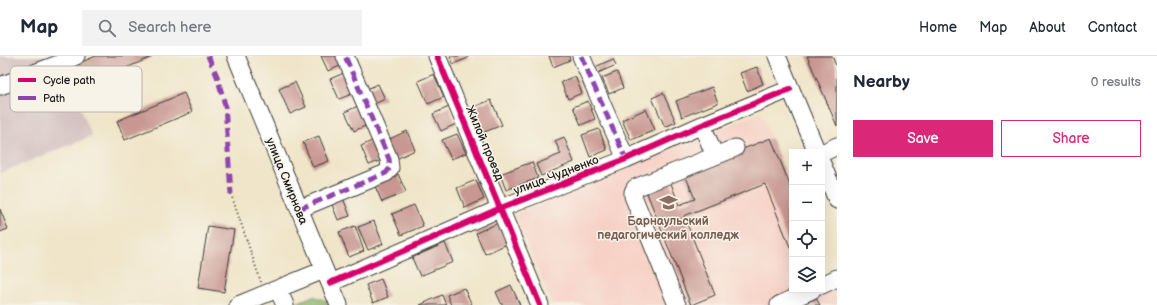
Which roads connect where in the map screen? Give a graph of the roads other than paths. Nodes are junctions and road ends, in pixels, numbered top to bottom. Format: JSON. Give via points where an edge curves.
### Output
{"nodes":[{"id":1,"x":76,"y":56,"type":"edge"},
{"id":2,"x":236,"y":56,"type":"edge"},
{"id":3,"x":346,"y":56,"type":"edge"},
{"id":4,"x":437,"y":56,"type":"edge"},
{"id":5,"x":582,"y":56,"type":"edge"},
{"id":6,"x":776,"y":56,"type":"edge"},
{"id":7,"x":53,"y":66,"type":"edge"},
{"id":8,"x":10,"y":82,"type":"edge"},
{"id":9,"x":0,"y":86,"type":"edge"},
{"id":10,"x":790,"y":89,"type":"junction"},
{"id":11,"x":702,"y":126,"type":"junction"},
{"id":12,"x":837,"y":146,"type":"edge"},
{"id":13,"x":735,"y":148,"type":"dead end"},
{"id":14,"x":816,"y":149,"type":"edge"},
{"id":15,"x":825,"y":151,"type":"edge"},
{"id":16,"x":715,"y":156,"type":"junction"},
{"id":17,"x":626,"y":159,"type":"junction"},
{"id":18,"x":825,"y":171,"type":"edge"},
{"id":19,"x":837,"y":200,"type":"edge"},
{"id":20,"x":501,"y":208,"type":"junction"},
{"id":21,"x":299,"y":209,"type":"junction"},
{"id":22,"x":327,"y":276,"type":"junction"},
{"id":23,"x":837,"y":278,"type":"edge"},
{"id":24,"x":825,"y":284,"type":"edge"},
{"id":25,"x":271,"y":292,"type":"junction"},
{"id":26,"x":805,"y":293,"type":"edge"},
{"id":27,"x":238,"y":305,"type":"edge"},
{"id":28,"x":284,"y":305,"type":"edge"},
{"id":29,"x":339,"y":305,"type":"edge"},
{"id":30,"x":540,"y":305,"type":"edge"},
{"id":31,"x":677,"y":305,"type":"edge"},
{"id":32,"x":779,"y":305,"type":"edge"}],
"edges":[{"from":1,"to":7,"type":"street"},
{"from":2,"to":21,"type":"street","name":"улица Смирнова"},
{"from":3,"to":21,"type":"street","via":[[390,168],[386,173]]},
{"from":4,"to":20,"type":"street","name":"Жилой проезд"},
{"from":5,"to":17,"type":"street"},
{"from":6,"to":10,"type":"street"},
{"from":8,"to":9,"type":"street"},
{"from":10,"to":11,"type":"street","name":"улица Чудненко"},
{"from":10,"to":14,"type":"street"},
{"from":11,"to":16,"type":"street"},
{"from":11,"to":17,"type":"street","name":"улица Чудненко"},
{"from":12,"to":15,"type":"street"},
{"from":13,"to":16,"type":"street"},
{"from":16,"to":31,"type":"street","via":[[635,188],[633,192]]},
{"from":17,"to":20,"type":"street","name":"улица Чудненко"},
{"from":18,"to":19,"type":"street"},
{"from":20,"to":22,"type":"street","name":"улица Чудненко"},
{"from":20,"to":30,"type":"street","name":"Жилой проезд"},
{"from":21,"to":22,"type":"street","name":"улица Смирнова"},
{"from":22,"to":25,"type":"street","name":"улица Чудненко"},
{"from":22,"to":29,"type":"street","name":"улица Смирнова"},
{"from":23,"to":24,"type":"street"},
{"from":25,"to":27,"type":"street","name":"улица Чудненко"},
{"from":25,"to":28,"type":"street"},
{"from":26,"to":32,"type":"street"}]}
